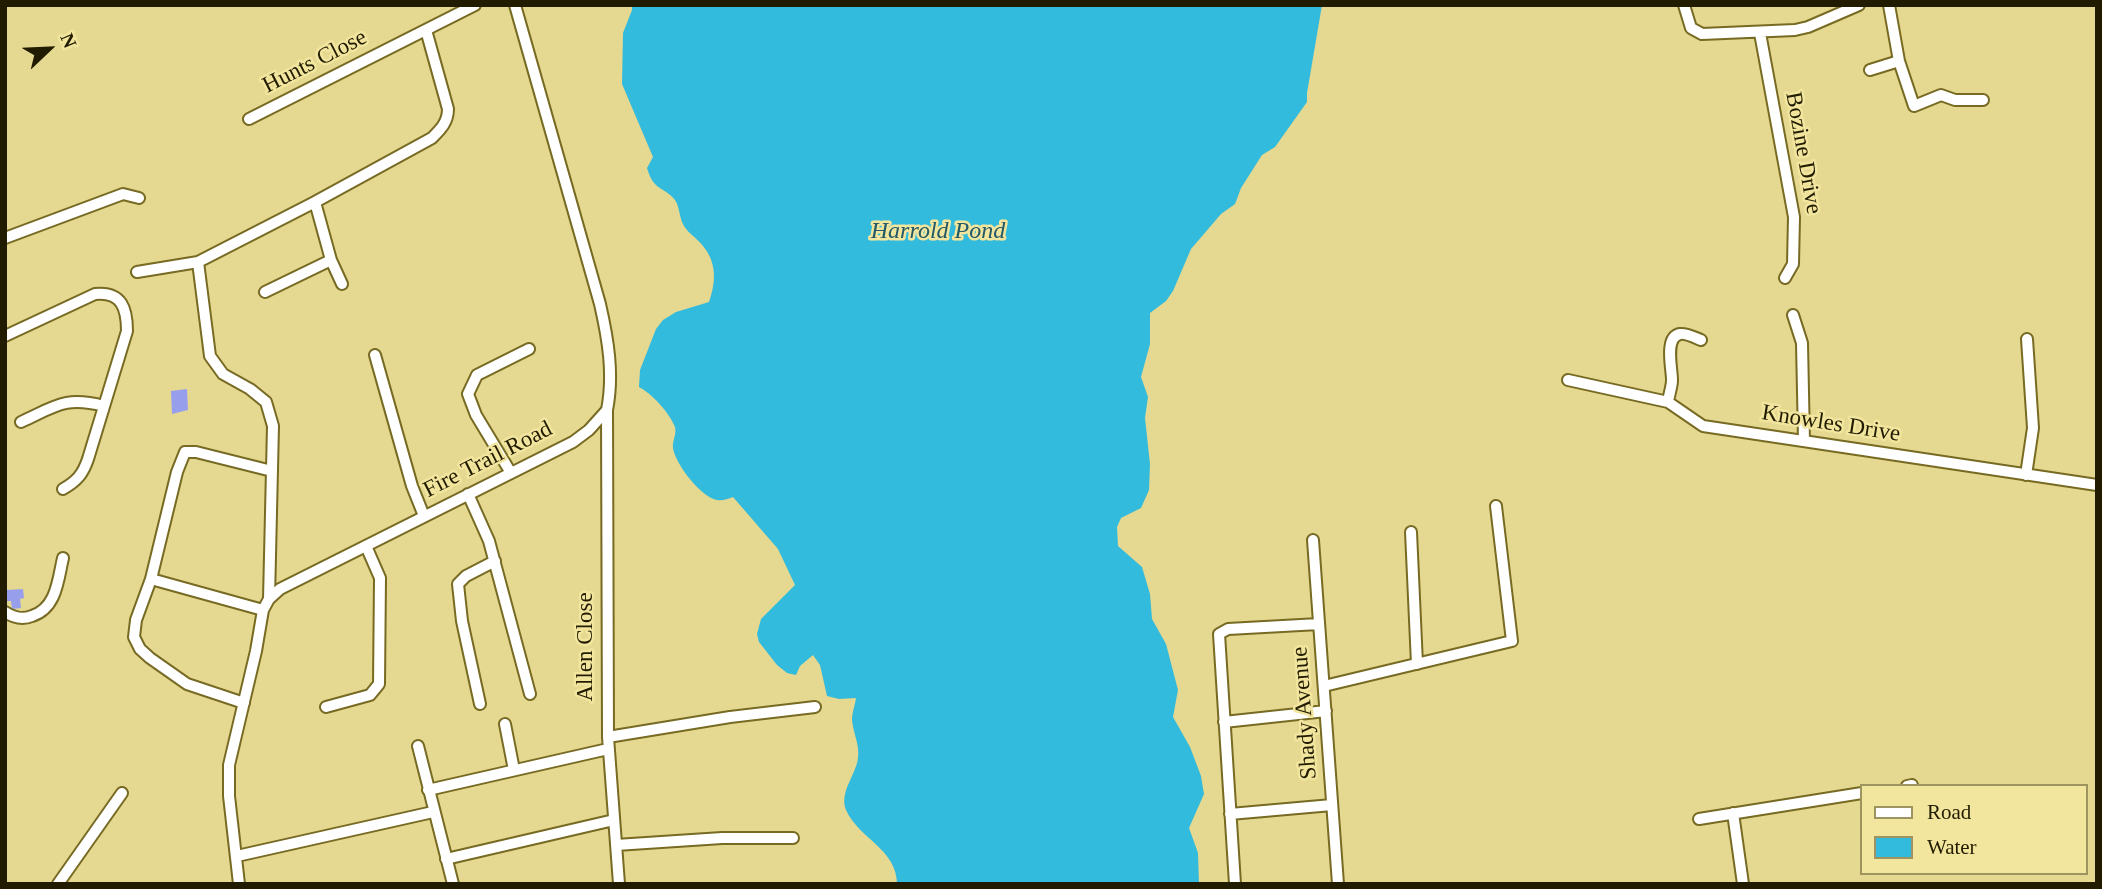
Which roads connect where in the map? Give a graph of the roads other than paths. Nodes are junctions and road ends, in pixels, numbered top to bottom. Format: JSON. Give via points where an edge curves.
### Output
{"nodes":[{"id":1,"x":475,"y":5,"type":"edge"},
{"id":2,"x":515,"y":5,"type":"edge"},
{"id":3,"x":1684,"y":5,"type":"edge"},
{"id":4,"x":1859,"y":5,"type":"edge"},
{"id":5,"x":1889,"y":5,"type":"edge"},
{"id":6,"x":426,"y":30,"type":"junction"},
{"id":7,"x":1760,"y":33,"type":"junction"},
{"id":8,"x":1899,"y":61,"type":"junction"},
{"id":9,"x":1870,"y":71,"type":"dead end"},
{"id":10,"x":1983,"y":100,"type":"dead end"},
{"id":11,"x":248,"y":119,"type":"dead end"},
{"id":12,"x":139,"y":198,"type":"dead end"},
{"id":13,"x":315,"y":202,"type":"junction"},
{"id":14,"x":5,"y":238,"type":"edge"},
{"id":15,"x":331,"y":260,"type":"junction"},
{"id":16,"x":198,"y":262,"type":"junction"},
{"id":17,"x":137,"y":272,"type":"dead end"},
{"id":18,"x":1785,"y":278,"type":"dead end"},
{"id":19,"x":342,"y":284,"type":"dead end"},
{"id":20,"x":265,"y":292,"type":"dead end"},
{"id":21,"x":1793,"y":315,"type":"dead end"},
{"id":22,"x":5,"y":336,"type":"edge"},
{"id":23,"x":2027,"y":338,"type":"dead end"},
{"id":24,"x":1702,"y":340,"type":"dead end"},
{"id":25,"x":528,"y":349,"type":"dead end"},
{"id":26,"x":375,"y":355,"type":"dead end"},
{"id":27,"x":1568,"y":380,"type":"dead end"},
{"id":28,"x":1668,"y":402,"type":"junction"},
{"id":29,"x":104,"y":406,"type":"junction"},
{"id":30,"x":607,"y":410,"type":"junction"},
{"id":31,"x":21,"y":422,"type":"dead end"},
{"id":32,"x":1804,"y":441,"type":"junction"},
{"id":33,"x":272,"y":471,"type":"junction"},
{"id":34,"x":510,"y":472,"type":"junction"},
{"id":35,"x":2025,"y":475,"type":"junction"},
{"id":36,"x":2097,"y":485,"type":"edge"},
{"id":37,"x":63,"y":489,"type":"dead end"},
{"id":38,"x":468,"y":494,"type":"junction"},
{"id":39,"x":1496,"y":506,"type":"dead end"},
{"id":40,"x":424,"y":516,"type":"junction"},
{"id":41,"x":1410,"y":532,"type":"dead end"},
{"id":42,"x":1313,"y":540,"type":"dead end"},
{"id":43,"x":366,"y":546,"type":"junction"},
{"id":44,"x":63,"y":558,"type":"dead end"},
{"id":45,"x":495,"y":561,"type":"junction"},
{"id":46,"x":151,"y":579,"type":"junction"},
{"id":47,"x":269,"y":599,"type":"junction"},
{"id":48,"x":263,"y":610,"type":"junction"},
{"id":49,"x":5,"y":612,"type":"edge"},
{"id":50,"x":1319,"y":624,"type":"junction"},
{"id":51,"x":1417,"y":664,"type":"junction"},
{"id":52,"x":1324,"y":686,"type":"junction"},
{"id":53,"x":530,"y":694,"type":"dead end"},
{"id":54,"x":244,"y":703,"type":"junction"},
{"id":55,"x":480,"y":704,"type":"dead end"},
{"id":56,"x":815,"y":707,"type":"dead end"},
{"id":57,"x":326,"y":708,"type":"dead end"},
{"id":58,"x":1325,"y":711,"type":"junction"},
{"id":59,"x":1224,"y":722,"type":"junction"},
{"id":60,"x":505,"y":724,"type":"dead end"},
{"id":61,"x":608,"y":737,"type":"junction"},
{"id":62,"x":418,"y":746,"type":"dead end"},
{"id":63,"x":608,"y":749,"type":"junction"},
{"id":64,"x":514,"y":770,"type":"junction"},
{"id":65,"x":428,"y":790,"type":"junction"},
{"id":66,"x":122,"y":793,"type":"dead end"},
{"id":67,"x":1860,"y":793,"type":"edge"},
{"id":68,"x":1332,"y":805,"type":"junction"},
{"id":69,"x":433,"y":812,"type":"junction"},
{"id":70,"x":1733,"y":813,"type":"junction"},
{"id":71,"x":1230,"y":814,"type":"junction"},
{"id":72,"x":1699,"y":819,"type":"dead end"},
{"id":73,"x":614,"y":820,"type":"junction"},
{"id":74,"x":793,"y":838,"type":"dead end"},
{"id":75,"x":616,"y":845,"type":"junction"},
{"id":76,"x":237,"y":856,"type":"junction"},
{"id":77,"x":446,"y":859,"type":"junction"},
{"id":78,"x":58,"y":884,"type":"edge"},
{"id":79,"x":239,"y":884,"type":"edge"},
{"id":80,"x":453,"y":884,"type":"edge"},
{"id":81,"x":619,"y":884,"type":"edge"},
{"id":82,"x":1235,"y":884,"type":"edge"},
{"id":83,"x":1338,"y":884,"type":"edge"},
{"id":84,"x":1743,"y":884,"type":"edge"}],
"edges":[{"from":1,"to":6,"type":"street","name":"Hunts Close"},
{"from":2,"to":30,"type":"street","via":[[603,317],[610,368]]},
{"from":3,"to":7,"type":"street","via":[[1691,28],[1699,33]]},
{"from":4,"to":7,"type":"street","via":[[1803,29]]},
{"from":5,"to":8,"type":"street"},
{"from":6,"to":11,"type":"street","name":"Hunts Close"},
{"from":6,"to":13,"type":"street","via":[[447,109],[441,129]]},
{"from":7,"to":18,"type":"street","name":"Bozine Drive","via":[[1794,217],[1793,264]]},
{"from":8,"to":9,"type":"street"},
{"from":8,"to":10,"type":"street","via":[[1914,106],[1941,95]]},
{"from":12,"to":14,"type":"street","via":[[123,194]]},
{"from":13,"to":15,"type":"street"},
{"from":13,"to":16,"type":"street"},
{"from":15,"to":19,"type":"street"},
{"from":15,"to":20,"type":"street"},
{"from":16,"to":17,"type":"street"},
{"from":16,"to":33,"type":"street","via":[[210,356],[223,374],[266,402],[273,426]]},
{"from":21,"to":32,"type":"street","via":[[1802,343]]},
{"from":22,"to":29,"type":"street","via":[[95,294],[118,299],[127,311],[127,331]]},
{"from":23,"to":35,"type":"street","via":[[2033,428]]},
{"from":24,"to":28,"type":"street","via":[[1684,334],[1674,338]]},
{"from":25,"to":34,"type":"street","via":[[477,375],[468,394]]},
{"from":26,"to":40,"type":"street"},
{"from":27,"to":28,"type":"street","name":"Knowles Drive"},
{"from":28,"to":32,"type":"street","name":"Knowles Drive","via":[[1703,426]]},
{"from":29,"to":31,"type":"street","via":[[64,402]]},
{"from":29,"to":37,"type":"street","via":[[83,474]]},
{"from":30,"to":34,"type":"street","name":"Fire Trail Road","via":[[573,442]]},
{"from":30,"to":61,"type":"street","name":"Allen Close"},
{"from":32,"to":35,"type":"street","name":"Knowles Drive"},
{"from":33,"to":46,"type":"street","via":[[185,452]]},
{"from":33,"to":47,"type":"street"},
{"from":34,"to":38,"type":"street","name":"Fire Trail Road"},
{"from":35,"to":36,"type":"street","name":"Knowles Drive"},
{"from":38,"to":40,"type":"street","name":"Fire Trail Road"},
{"from":38,"to":45,"type":"street"},
{"from":39,"to":51,"type":"street","via":[[1512,641]]},
{"from":40,"to":43,"type":"street","name":"Fire Trail Road"},
{"from":41,"to":51,"type":"street"},
{"from":42,"to":50,"type":"street","name":"Shady Avenue"},
{"from":43,"to":47,"type":"street","name":"Fire Trail Road","via":[[280,589]]},
{"from":43,"to":57,"type":"street","via":[[380,578],[379,684],[370,695]]},
{"from":44,"to":49,"type":"street","via":[[47,608],[24,618]]},
{"from":45,"to":53,"type":"street"},
{"from":45,"to":55,"type":"street","via":[[458,584]]},
{"from":46,"to":48,"type":"street"},
{"from":46,"to":54,"type":"street","via":[[136,620],[134,637],[140,649],[187,684]]},
{"from":47,"to":48,"type":"street","name":"Fire Trail Road"},
{"from":48,"to":54,"type":"street","name":"Fire Trail Road"},
{"from":50,"to":52,"type":"street","name":"Shady Avenue"},
{"from":50,"to":59,"type":"street","via":[[1223,631],[1218,639]]},
{"from":51,"to":52,"type":"street"},
{"from":52,"to":58,"type":"street","name":"Shady Avenue"},
{"from":54,"to":76,"type":"street","name":"Fire Trail Road","via":[[228,780]]},
{"from":56,"to":61,"type":"street"},
{"from":58,"to":59,"type":"street"},
{"from":58,"to":68,"type":"street","name":"Shady Avenue"},
{"from":59,"to":71,"type":"street"},
{"from":60,"to":64,"type":"street"},
{"from":61,"to":63,"type":"street","name":"Allen Close"},
{"from":62,"to":65,"type":"street"},
{"from":63,"to":64,"type":"street"},
{"from":63,"to":73,"type":"street","name":"Allen Close"},
{"from":64,"to":65,"type":"street"},
{"from":65,"to":69,"type":"street"},
{"from":66,"to":78,"type":"street"},
{"from":67,"to":70,"type":"street"},
{"from":68,"to":71,"type":"street"},
{"from":68,"to":83,"type":"street","name":"Shady Avenue"},
{"from":69,"to":76,"type":"street"},
{"from":69,"to":77,"type":"street"},
{"from":70,"to":72,"type":"street"},
{"from":70,"to":84,"type":"street"},
{"from":71,"to":82,"type":"street"},
{"from":73,"to":75,"type":"street","name":"Allen Close"},
{"from":73,"to":77,"type":"street"},
{"from":74,"to":75,"type":"street"},
{"from":75,"to":81,"type":"street","name":"Allen Close"},
{"from":76,"to":79,"type":"street","name":"Fire Trail Road"},
{"from":77,"to":80,"type":"street"}]}
